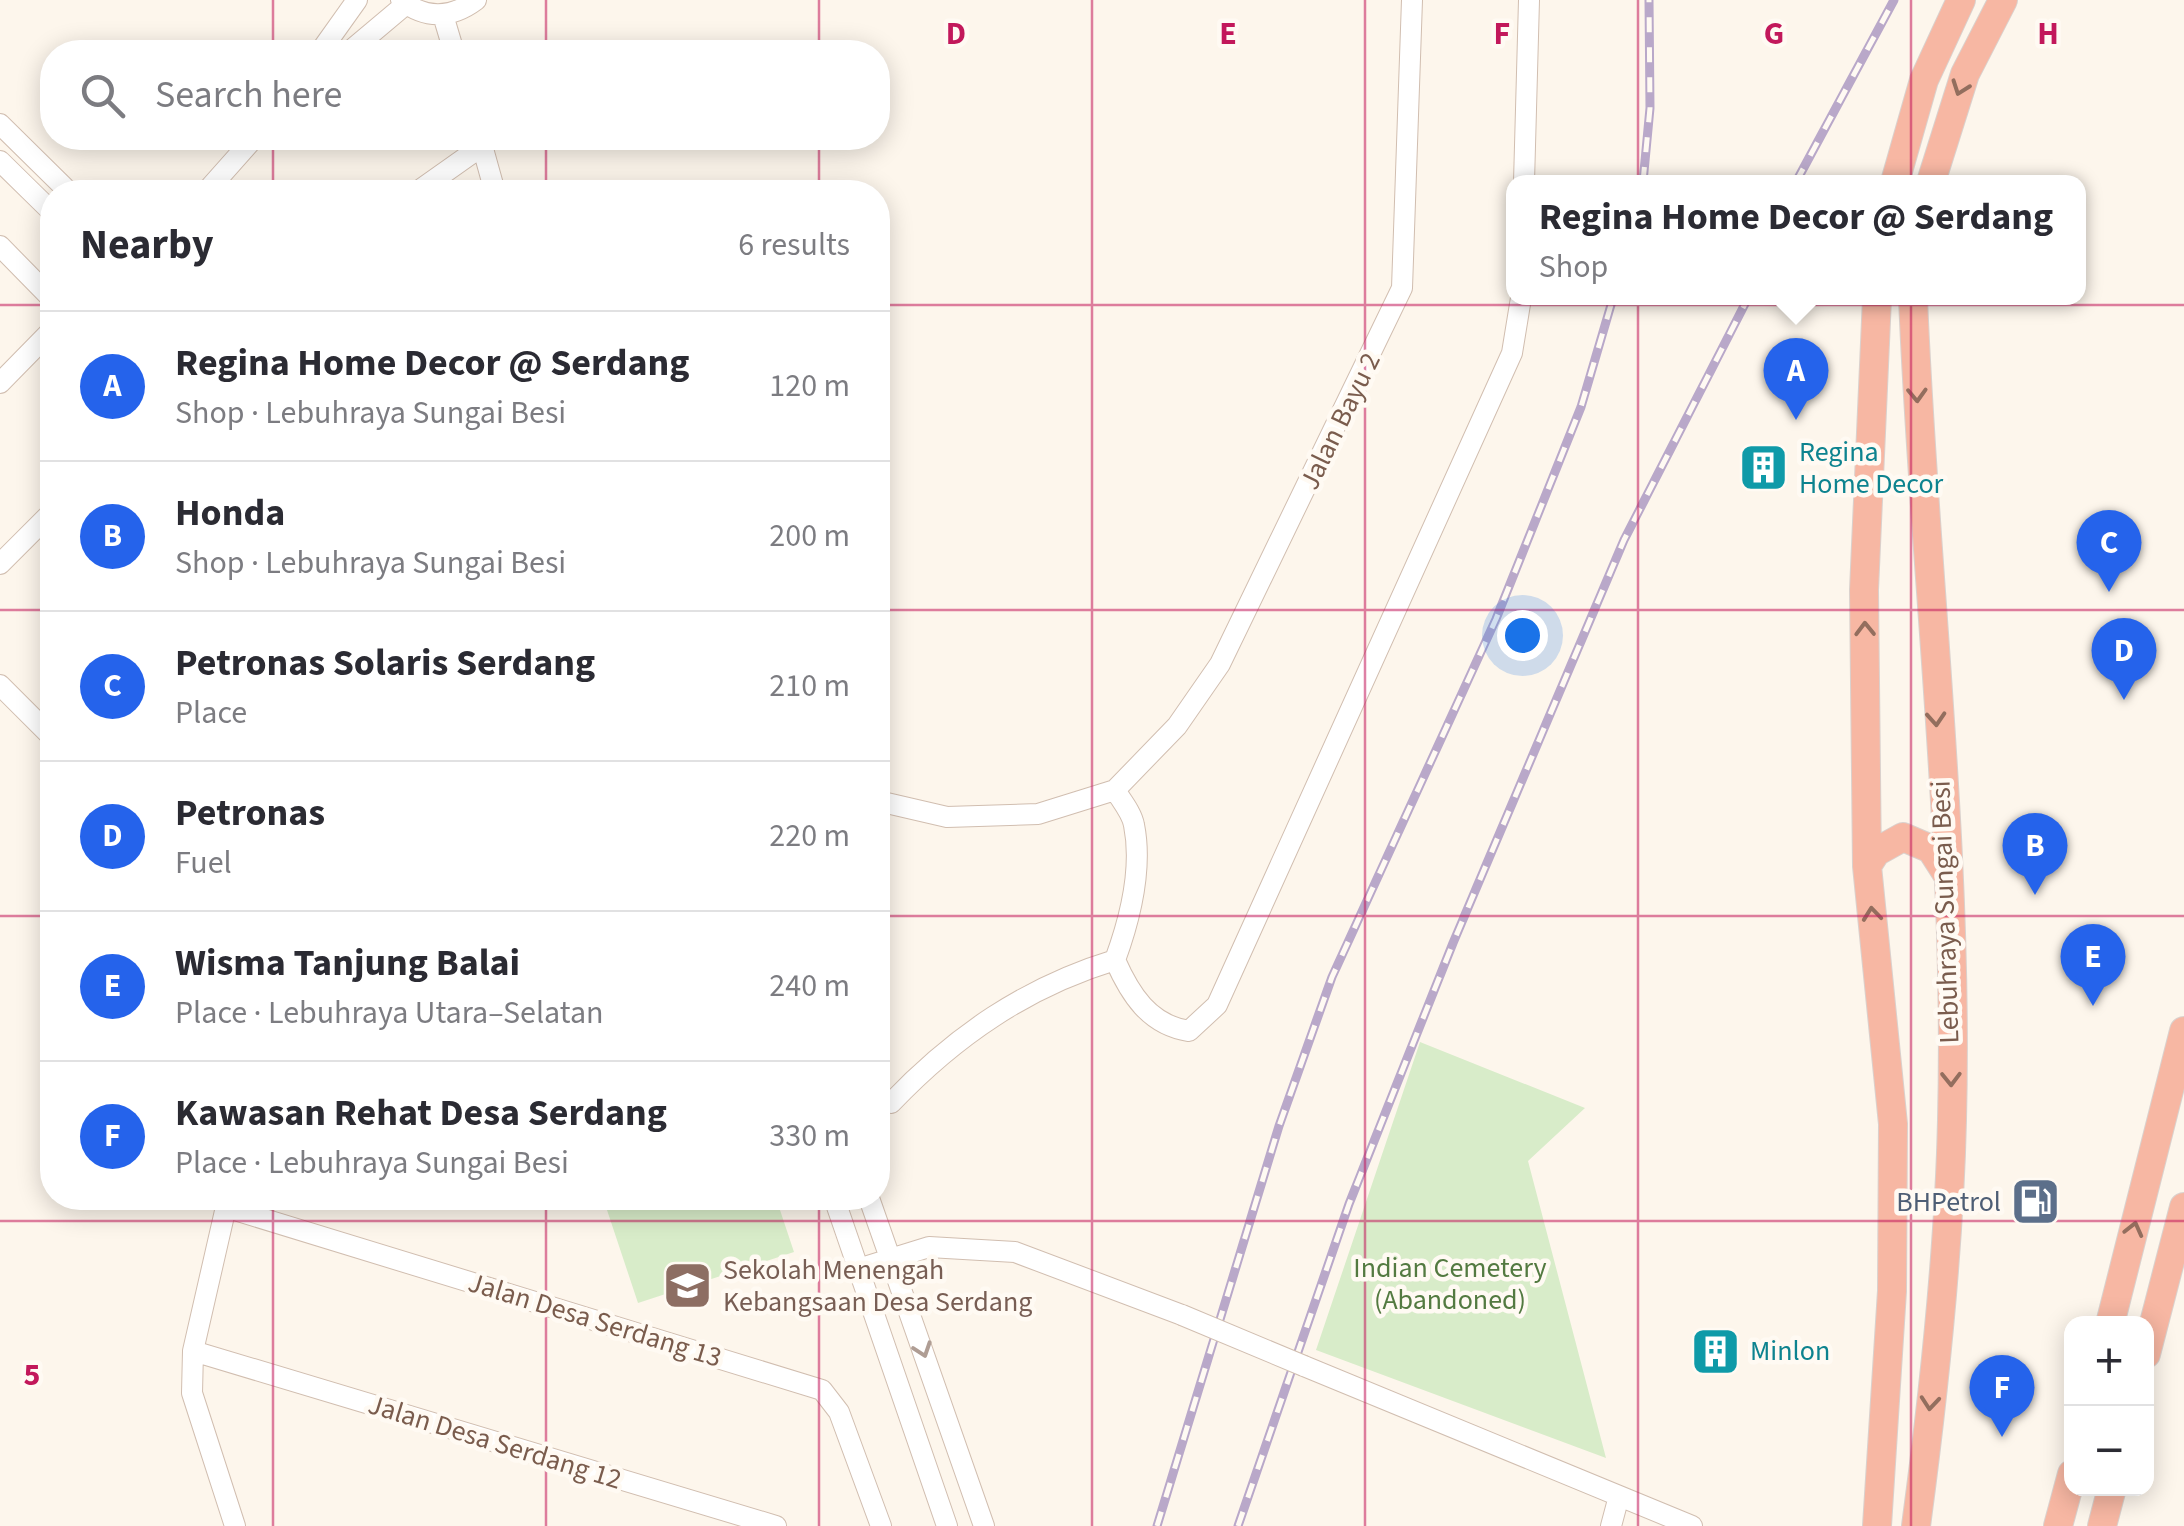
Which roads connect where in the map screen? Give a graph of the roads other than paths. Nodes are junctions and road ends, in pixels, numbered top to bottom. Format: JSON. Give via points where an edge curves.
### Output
{"nodes":[{"id":1,"x":357,"y":0,"type":"edge"},
{"id":2,"x":476,"y":0,"type":"edge"},
{"id":3,"x":1412,"y":0,"type":"edge"},
{"id":4,"x":1529,"y":0,"type":"edge"},
{"id":5,"x":1961,"y":0,"type":"edge"},
{"id":6,"x":2002,"y":0,"type":"edge"},
{"id":7,"x":404,"y":2,"type":"edge"},
{"id":8,"x":443,"y":15,"type":"junction"},
{"id":9,"x":329,"y":40,"type":"edge"},
{"id":10,"x":361,"y":40,"type":"edge"},
{"id":11,"x":450,"y":40,"type":"edge"},
{"id":12,"x":0,"y":124,"type":"edge"},
{"id":13,"x":243,"y":150,"type":"edge"},
{"id":14,"x":471,"y":150,"type":"edge"},
{"id":15,"x":483,"y":150,"type":"edge"},
{"id":16,"x":0,"y":161,"type":"edge"},
{"id":17,"x":1524,"y":175,"type":"edge"},
{"id":18,"x":1898,"y":175,"type":"edge"},
{"id":19,"x":1933,"y":175,"type":"edge"},
{"id":20,"x":58,"y":180,"type":"edge"},
{"id":21,"x":217,"y":180,"type":"edge"},
{"id":22,"x":432,"y":180,"type":"edge"},
{"id":23,"x":492,"y":180,"type":"edge"},
{"id":24,"x":40,"y":200,"type":"edge"},
{"id":25,"x":0,"y":246,"type":"edge"},
{"id":26,"x":40,"y":287,"type":"edge"},
{"id":27,"x":1520,"y":305,"type":"edge"},
{"id":28,"x":1877,"y":305,"type":"edge"},
{"id":29,"x":1912,"y":305,"type":"edge"},
{"id":30,"x":40,"y":342,"type":"edge"},
{"id":31,"x":0,"y":383,"type":"edge"},
{"id":32,"x":40,"y":526,"type":"edge"},
{"id":33,"x":0,"y":564,"type":"edge"},
{"id":34,"x":0,"y":685,"type":"edge"},
{"id":35,"x":40,"y":725,"type":"edge"},
{"id":36,"x":1116,"y":790,"type":"junction"},
{"id":37,"x":890,"y":804,"type":"edge"},
{"id":38,"x":1868,"y":866,"type":"junction"},
{"id":39,"x":1947,"y":874,"type":"junction"},
{"id":40,"x":1115,"y":960,"type":"junction"},
{"id":41,"x":2184,"y":1031,"type":"edge"},
{"id":42,"x":891,"y":1103,"type":"dead end"},
{"id":43,"x":2184,"y":1207,"type":"edge"},
{"id":44,"x":224,"y":1210,"type":"edge"},
{"id":45,"x":251,"y":1210,"type":"edge"},
{"id":46,"x":838,"y":1210,"type":"edge"},
{"id":47,"x":873,"y":1210,"type":"edge"},
{"id":48,"x":891,"y":1258,"type":"junction"},
{"id":49,"x":858,"y":1269,"type":"junction"},
{"id":50,"x":2112,"y":1316,"type":"edge"},
{"id":51,"x":2154,"y":1323,"type":"edge"},
{"id":52,"x":193,"y":1351,"type":"junction"},
{"id":53,"x":1620,"y":1496,"type":"junction"},
{"id":54,"x":2066,"y":1496,"type":"edge"},
{"id":55,"x":2110,"y":1496,"type":"edge"},
{"id":56,"x":235,"y":1526,"type":"edge"},
{"id":57,"x":776,"y":1526,"type":"edge"},
{"id":58,"x":881,"y":1526,"type":"edge"},
{"id":59,"x":947,"y":1526,"type":"edge"},
{"id":60,"x":984,"y":1526,"type":"edge"},
{"id":61,"x":1611,"y":1526,"type":"edge"},
{"id":62,"x":1692,"y":1526,"type":"edge"},
{"id":63,"x":1877,"y":1526,"type":"edge"},
{"id":64,"x":1916,"y":1526,"type":"edge"},
{"id":65,"x":2058,"y":1526,"type":"edge"},
{"id":66,"x":2102,"y":1526,"type":"edge"}],
"edges":[{"from":1,"to":9,"type":"street"},
{"from":2,"to":8,"type":"street"},
{"from":3,"to":36,"type":"street","name":"Jalan Bayu 2","via":[[1402,288],[1220,664],[1178,726]]},
{"from":4,"to":17,"type":"street"},
{"from":5,"to":18,"type":"highway","via":[[1924,80]]},
{"from":6,"to":19,"type":"highway","one_way":true,"via":[[1965,74]]},
{"from":7,"to":8,"type":"street"},
{"from":7,"to":10,"type":"street"},
{"from":8,"to":11,"type":"street"},
{"from":12,"to":20,"type":"street"},
{"from":13,"to":21,"type":"street"},
{"from":14,"to":22,"type":"street"},
{"from":15,"to":23,"type":"street"},
{"from":16,"to":24,"type":"street"},
{"from":25,"to":26,"type":"street"},
{"from":27,"to":40,"type":"street","via":[[1512,353],[1217,1005],[1189,1031],[1170,1028],[1128,989]]},
{"from":38,"to":28,"type":"highway","one_way":true,"via":[[1864,590]]},
{"from":29,"to":39,"type":"highway","name":"Lebuhraya Sungai Besi","one_way":true},
{"from":30,"to":31,"type":"street"},
{"from":32,"to":33,"type":"street"},
{"from":34,"to":35,"type":"street"},
{"from":36,"to":37,"type":"street","via":[[1038,814],[947,817]]},
{"from":36,"to":40,"type":"street","via":[[1134,823],[1136,868]]},
{"from":38,"to":39,"type":"highway","via":[[1876,852],[1904,837],[1931,849]]},
{"from":63,"to":38,"type":"highway","one_way":true,"via":[[1892,1291],[1893,1124]]},
{"from":39,"to":64,"type":"highway","name":"Lebuhraya Sungai Besi","one_way":true,"via":[[1952,1120]]},
{"from":40,"to":42,"type":"street","via":[[1059,977],[990,1017]]},
{"from":50,"to":41,"type":"highway","one_way":true},
{"from":43,"to":51,"type":"highway"},
{"from":44,"to":52,"type":"street"},
{"from":45,"to":58,"type":"street","name":"Jalan Desa Serdang 13","via":[[822,1390],[839,1412]]},
{"from":46,"to":49,"type":"street"},
{"from":47,"to":48,"type":"street"},
{"from":48,"to":49,"type":"street"},
{"from":48,"to":53,"type":"street","bridge":true,"via":[[930,1248],[1014,1252]]},
{"from":48,"to":60,"type":"street","one_way":true},
{"from":49,"to":59,"type":"street"},
{"from":52,"to":56,"type":"street","via":[[192,1394]]},
{"from":52,"to":57,"type":"street","name":"Jalan Desa Serdang 12"},
{"from":53,"to":61,"type":"street"},
{"from":53,"to":62,"type":"street"},
{"from":54,"to":65,"type":"highway"},
{"from":55,"to":66,"type":"highway"}]}
